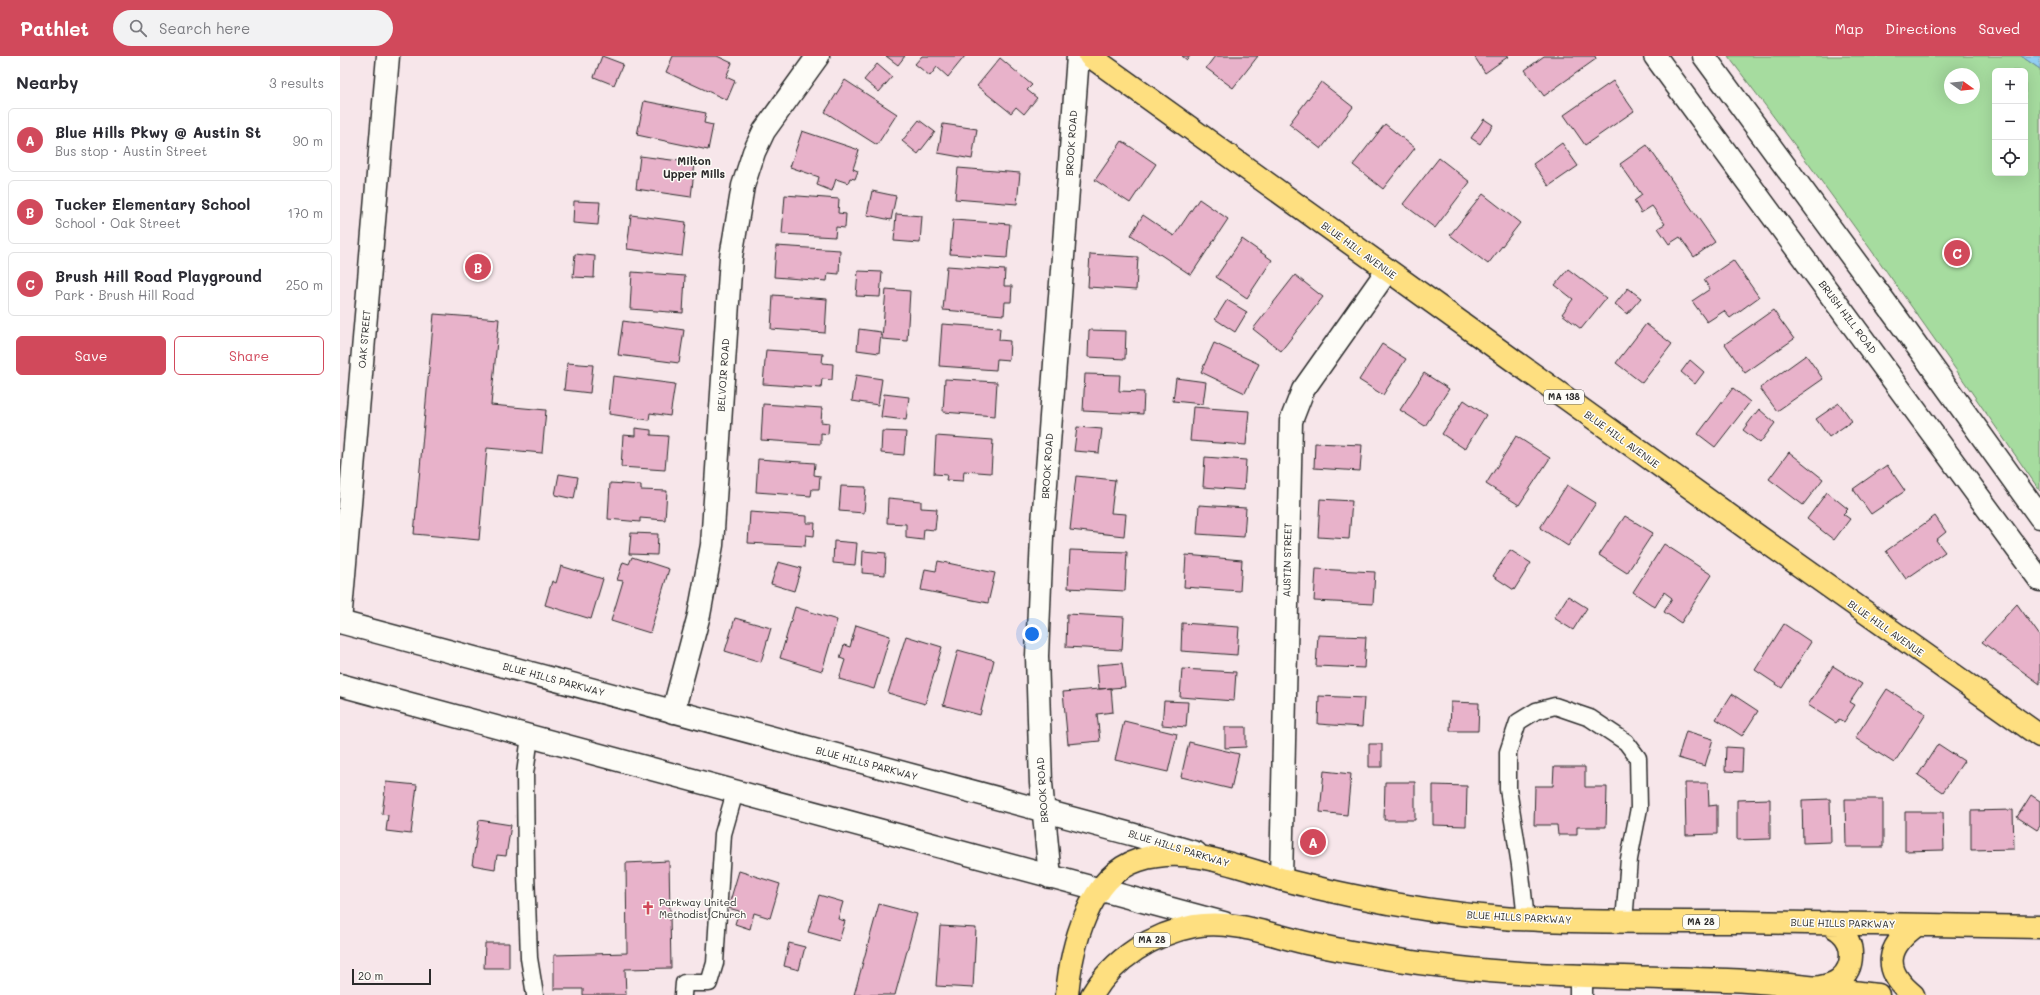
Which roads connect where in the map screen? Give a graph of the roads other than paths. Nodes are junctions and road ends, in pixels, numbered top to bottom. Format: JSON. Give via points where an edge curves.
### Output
{"nodes":[{"id":1,"x":388,"y":56,"type":"edge"},
{"id":2,"x":818,"y":56,"type":"edge"},
{"id":3,"x":1078,"y":56,"type":"edge"},
{"id":4,"x":1090,"y":56,"type":"edge"},
{"id":5,"x":1655,"y":56,"type":"edge"},
{"id":6,"x":1704,"y":56,"type":"edge"},
{"id":7,"x":1387,"y":271,"type":"junction"},
{"id":8,"x":2040,"y":517,"type":"edge"},
{"id":9,"x":2040,"y":580,"type":"edge"},
{"id":10,"x":340,"y":622,"type":"edge"},
{"id":11,"x":340,"y":685,"type":"edge"},
{"id":12,"x":673,"y":712,"type":"junction"},
{"id":13,"x":530,"y":736,"type":"junction"},
{"id":14,"x":2040,"y":736,"type":"edge"},
{"id":15,"x":735,"y":792,"type":"junction"},
{"id":16,"x":1044,"y":811,"type":"junction"},
{"id":17,"x":1216,"y":860,"type":"junction"},
{"id":18,"x":1050,"y":877,"type":"junction"},
{"id":19,"x":1281,"y":879,"type":"junction"},
{"id":20,"x":1101,"y":890,"type":"junction"},
{"id":21,"x":1526,"y":920,"type":"junction"},
{"id":22,"x":1624,"y":922,"type":"junction"},
{"id":23,"x":1828,"y":923,"type":"junction"},
{"id":24,"x":1232,"y":925,"type":"junction"},
{"id":25,"x":1917,"y":925,"type":"junction"},
{"id":26,"x":2040,"y":927,"type":"edge"},
{"id":27,"x":1581,"y":986,"type":"edge"},
{"id":28,"x":1815,"y":988,"type":"junction"},
{"id":29,"x":535,"y":995,"type":"edge"},
{"id":30,"x":683,"y":995,"type":"edge"},
{"id":31,"x":1067,"y":995,"type":"edge"},
{"id":32,"x":1092,"y":995,"type":"edge"},
{"id":33,"x":1878,"y":995,"type":"edge"},
{"id":34,"x":1913,"y":995,"type":"edge"}],
"edges":[{"from":1,"to":10,"type":"main road","name":"OAK STREET"},
{"from":2,"to":12,"type":"main road","name":"BELVOIR ROAD","via":[[764,131],[743,186],[731,258],[712,545],[700,609]]},
{"from":3,"to":16,"type":"main road","name":"BROOK ROAD","via":[[1040,575],[1038,720]]},
{"from":4,"to":7,"type":"main road","name":"BLUE HILL AVENUE","number":"MA 138"},
{"from":5,"to":9,"type":"main road","name":"BRUSH HILL ROAD"},
{"from":6,"to":8,"type":"main road"},
{"from":7,"to":14,"type":"main road","name":"BLUE HILL AVENUE","number":"MA 138"},
{"from":7,"to":19,"type":"main road","name":"AUSTIN STREET","via":[[1303,390],[1291,421]]},
{"from":10,"to":12,"type":"main road","name":"BLUE HILLS PARKWAY"},
{"from":11,"to":13,"type":"main road"},
{"from":12,"to":16,"type":"main road","name":"BLUE HILLS PARKWAY"},
{"from":13,"to":15,"type":"main road"},
{"from":13,"to":29,"type":"lane","via":[[525,774],[526,872],[529,958]]},
{"from":15,"to":18,"type":"main road"},
{"from":15,"to":30,"type":"lane","via":[[723,834],[715,963],[709,982],[684,983]]},
{"from":16,"to":17,"type":"main road","name":"BLUE HILLS PARKWAY"},
{"from":16,"to":18,"type":"main road","name":"BROOK ROAD"},
{"from":17,"to":19,"type":"main road","name":"BLUE HILLS PARKWAY","number":"MA 28"},
{"from":17,"to":20,"type":"main road","number":"MA 28","via":[[1174,855],[1136,861],[1123,868]]},
{"from":18,"to":20,"type":"main road"},
{"from":19,"to":21,"type":"main road","name":"BLUE HILLS PARKWAY","number":"MA 28","via":[[1412,907]]},
{"from":20,"to":24,"type":"main road"},
{"from":20,"to":31,"type":"main road","number":"MA 28","via":[[1090,907],[1076,940]]},
{"from":21,"to":22,"type":"main road","name":"BLUE HILLS PARKWAY","number":"MA 28"},
{"from":21,"to":22,"type":"lane","via":[[1508,789],[1508,752],[1518,722],[1536,711],[1555,706],[1590,718],[1626,742],[1638,758],[1639,808],[1630,859]]},
{"from":22,"to":23,"type":"main road","name":"BLUE HILLS PARKWAY","number":"MA 28"},
{"from":23,"to":25,"type":"main road","name":"BLUE HILLS PARKWAY","number":"MA 28"},
{"from":23,"to":28,"type":"main road","via":[[1842,932],[1850,946],[1851,964],[1840,979]]},
{"from":24,"to":27,"type":"main road","number":"MA 28","via":[[1310,944],[1404,961],[1500,972]]},
{"from":24,"to":32,"type":"main road","number":"MA 28","via":[[1194,926],[1158,937],[1141,946],[1112,968]]},
{"from":25,"to":26,"type":"main road","name":"BLUE HILLS PARKWAY","number":"MA 28"},
{"from":25,"to":34,"type":"main road","via":[[1902,935],[1894,947],[1891,960],[1894,973],[1903,987]]},
{"from":27,"to":28,"type":"main road","number":"MA 28","via":[[1730,980]]},
{"from":28,"to":33,"type":"main road","number":"MA 28"}]}
